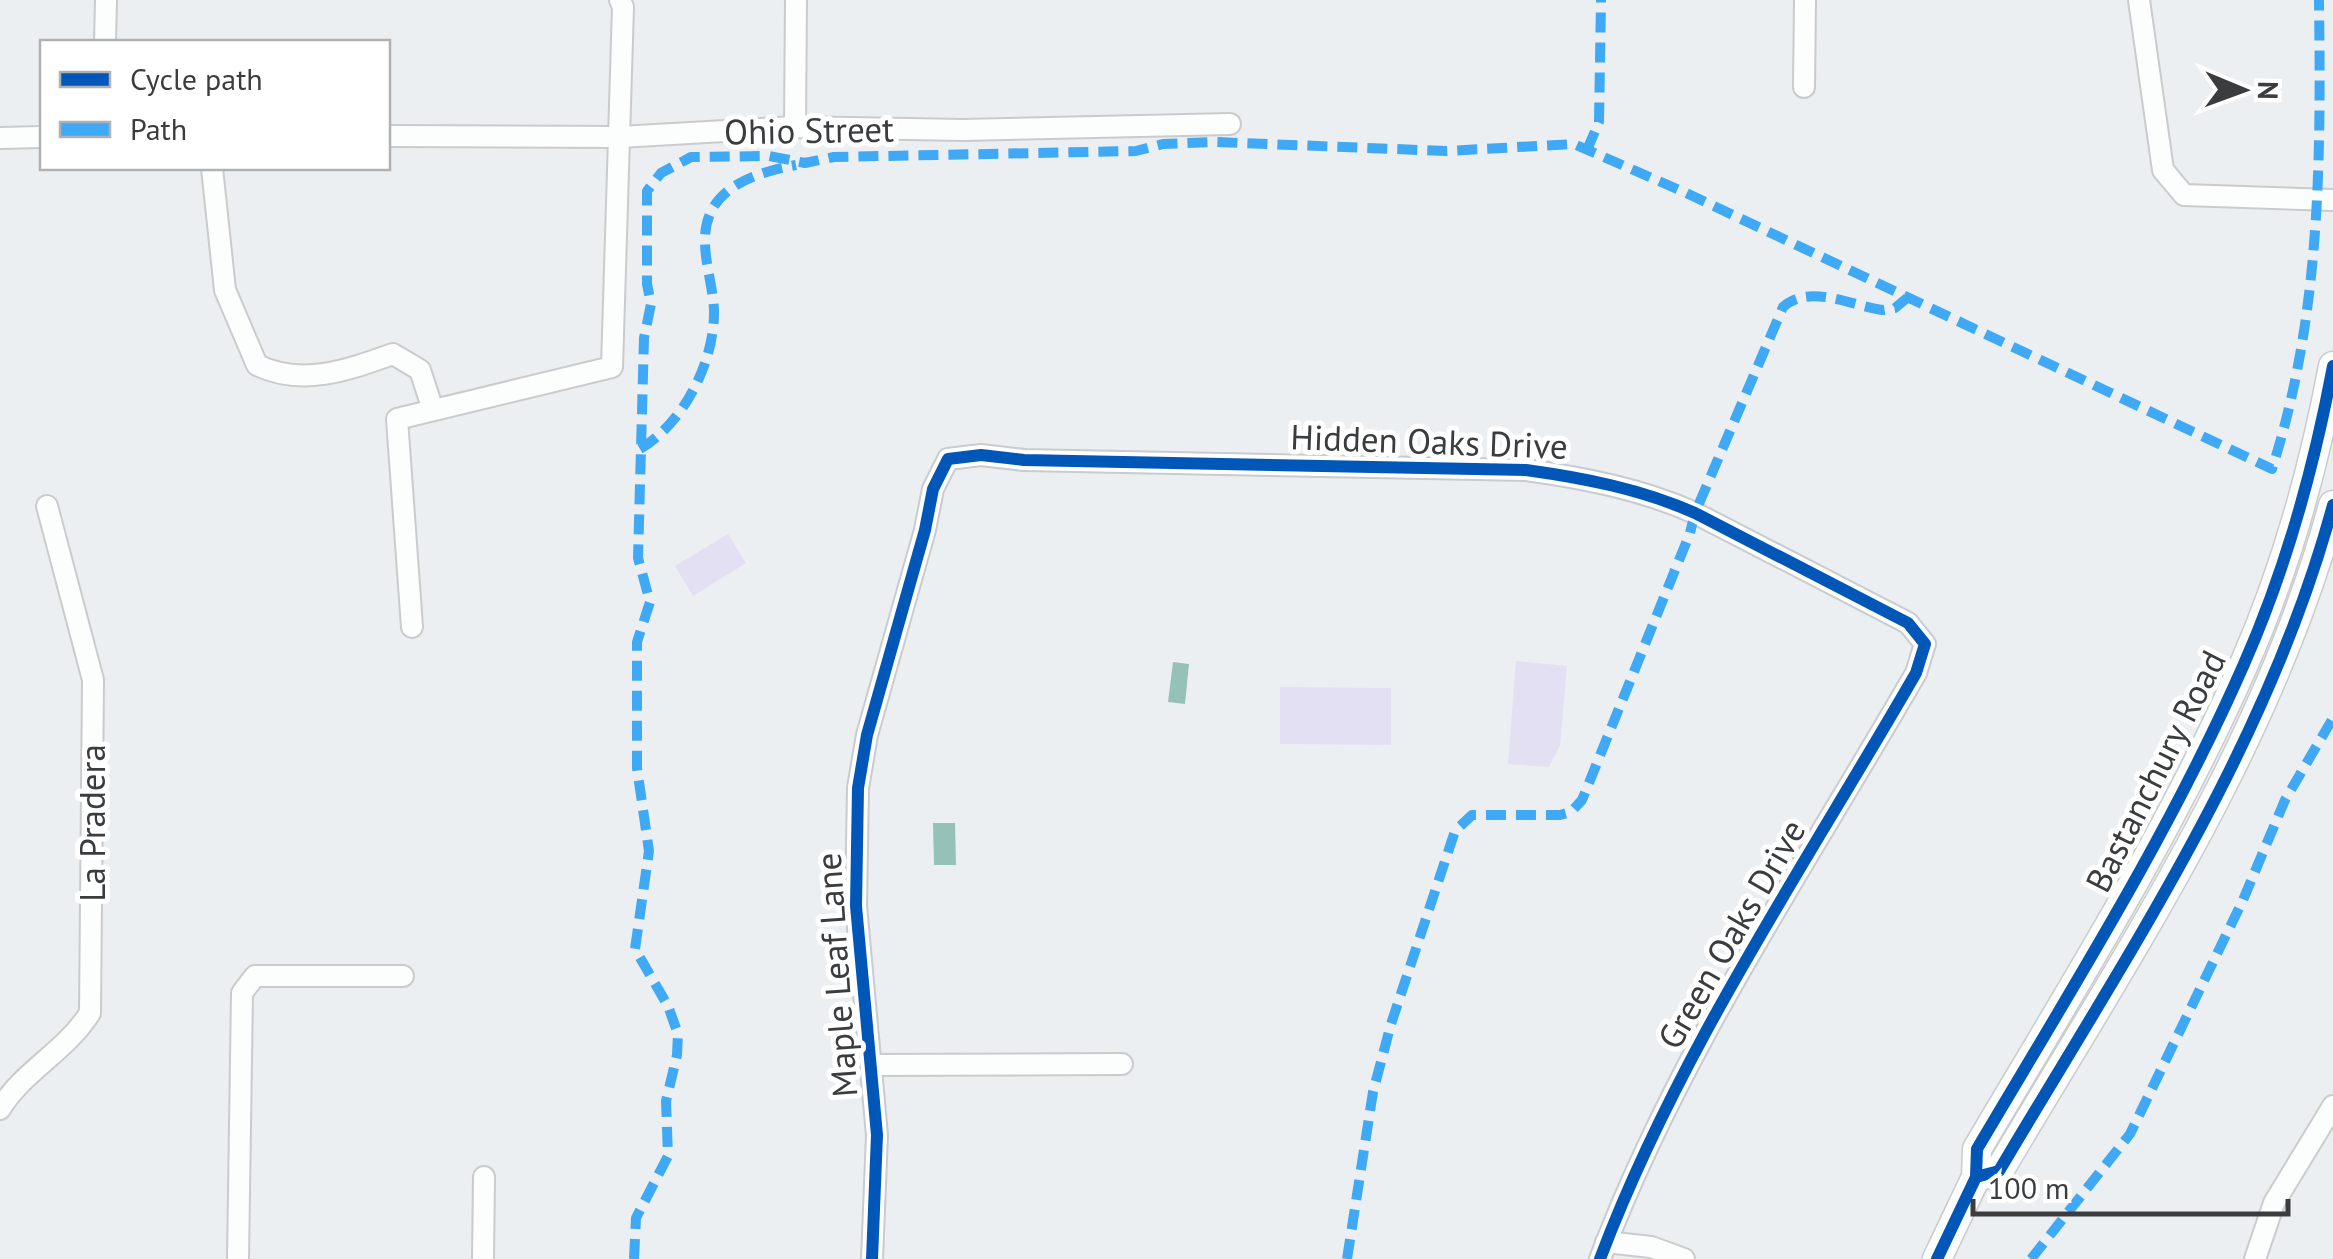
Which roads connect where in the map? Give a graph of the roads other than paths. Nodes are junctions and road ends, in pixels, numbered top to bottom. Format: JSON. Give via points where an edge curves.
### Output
{"nodes":[{"id":1,"x":106,"y":0,"type":"edge"},
{"id":2,"x":620,"y":0,"type":"edge"},
{"id":3,"x":796,"y":0,"type":"edge"},
{"id":4,"x":1805,"y":0,"type":"edge"},
{"id":5,"x":2139,"y":0,"type":"edge"},
{"id":6,"x":105,"y":40,"type":"edge"},
{"id":7,"x":1804,"y":87,"type":"dead end"},
{"id":8,"x":1230,"y":124,"type":"dead end"},
{"id":9,"x":795,"y":127,"type":"junction"},
{"id":10,"x":390,"y":136,"type":"edge"},
{"id":11,"x":40,"y":137,"type":"edge"},
{"id":12,"x":620,"y":137,"type":"junction"},
{"id":13,"x":0,"y":138,"type":"edge"},
{"id":14,"x":212,"y":170,"type":"edge"},
{"id":15,"x":2333,"y":200,"type":"edge"},
{"id":16,"x":2333,"y":366,"type":"edge"},
{"id":17,"x":433,"y":410,"type":"junction"},
{"id":18,"x":948,"y":459,"type":"joint"},
{"id":19,"x":2333,"y":505,"type":"edge"},
{"id":20,"x":47,"y":506,"type":"dead end"},
{"id":21,"x":412,"y":627,"type":"dead end"},
{"id":22,"x":1925,"y":644,"type":"joint"},
{"id":23,"x":404,"y":976,"type":"dead end"},
{"id":24,"x":1122,"y":1064,"type":"dead end"},
{"id":25,"x":871,"y":1065,"type":"junction"},
{"id":26,"x":0,"y":1110,"type":"edge"},
{"id":27,"x":2331,"y":1115,"type":"edge"},
{"id":28,"x":484,"y":1177,"type":"dead end"},
{"id":29,"x":1976,"y":1177,"type":"junction"},
{"id":30,"x":1603,"y":1250,"type":"edge"},
{"id":31,"x":238,"y":1259,"type":"edge"},
{"id":32,"x":483,"y":1259,"type":"edge"},
{"id":33,"x":872,"y":1259,"type":"edge"},
{"id":34,"x":1624,"y":1259,"type":"edge"},
{"id":35,"x":1684,"y":1259,"type":"edge"},
{"id":36,"x":1937,"y":1259,"type":"edge"},
{"id":37,"x":2255,"y":1259,"type":"edge"}],
"edges":[{"from":1,"to":6,"type":"street"},
{"from":2,"to":12,"type":"street"},
{"from":3,"to":9,"type":"street"},
{"from":4,"to":7,"type":"street"},
{"from":5,"to":15,"type":"street","via":[[2164,170],[2184,196]]},
{"from":8,"to":9,"type":"street","name":"Ohio Street"},
{"from":9,"to":12,"type":"street","name":"Ohio Street"},
{"from":10,"to":12,"type":"street","name":"Ohio Street"},
{"from":11,"to":13,"type":"street"},
{"from":12,"to":17,"type":"street","via":[[612,367]]},
{"from":14,"to":17,"type":"street","via":[[225,290],[257,364],[274,373],[316,376],[392,354],[420,370]]},
{"from":16,"to":29,"type":"main road","name":"Bastanchury Road","via":[[2314,461],[2246,662],[2136,880],[1976,1149]]},
{"from":17,"to":21,"type":"street","via":[[398,419]]},
{"from":18,"to":22,"type":"street","name":"Hidden Oaks Drive","via":[[1526,470],[1593,479],[1695,513],[1908,624]]},
{"from":18,"to":25,"type":"street","name":"Maple Leaf Lane","via":[[933,489],[858,788],[856,906]]},
{"from":19,"to":29,"type":"main road","name":"Bastanchury Road","via":[[2282,660],[2200,826],[1999,1171]]},
{"from":20,"to":26,"type":"street","name":"La Pradera","via":[[93,680],[90,1013],[75,1037],[11,1092]]},
{"from":22,"to":30,"type":"street","name":"Green Oaks Drive","via":[[1916,673],[1720,1008]]},
{"from":23,"to":31,"type":"street","via":[[254,976],[242,992]]},
{"from":24,"to":25,"type":"street"},
{"from":25,"to":33,"type":"street","name":"Maple Leaf Lane","via":[[877,1135]]},
{"from":27,"to":37,"type":"street","via":[[2274,1204]]},
{"from":28,"to":32,"type":"street"},
{"from":29,"to":36,"type":"main road","name":"Bastanchury Road"},
{"from":30,"to":34,"type":"street"},
{"from":30,"to":35,"type":"street","via":[[1651,1247]]}]}
